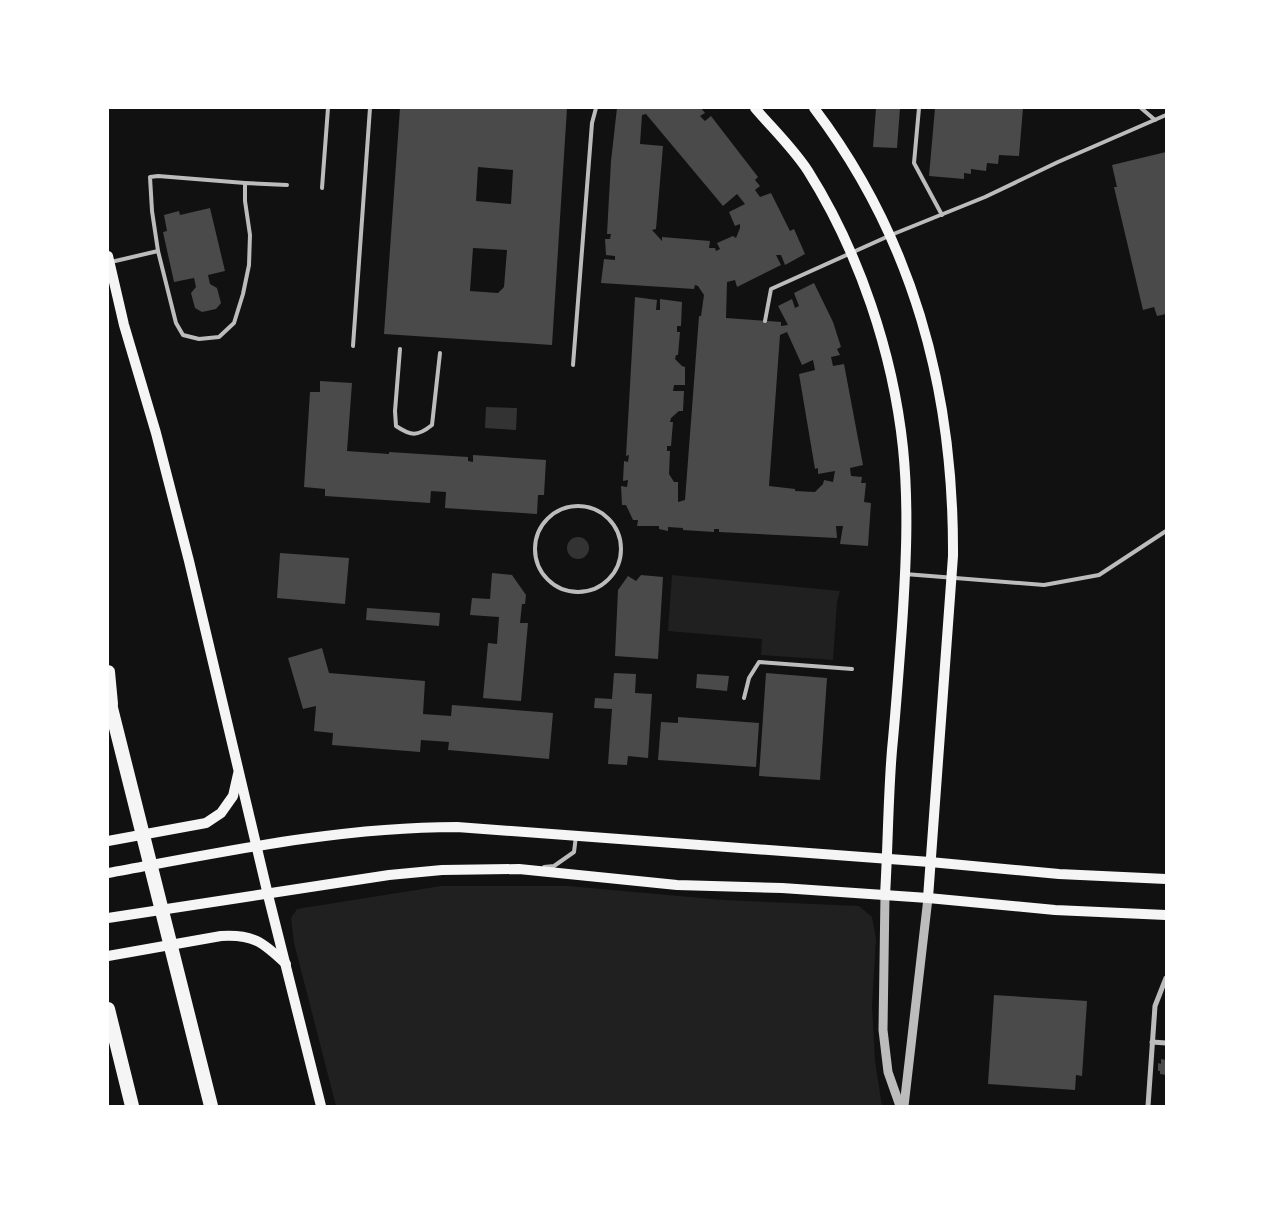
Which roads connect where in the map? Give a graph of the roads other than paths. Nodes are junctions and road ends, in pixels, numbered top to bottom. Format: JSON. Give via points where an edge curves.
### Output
{"nodes":[{"id":1,"x":328,"y":108,"type":"edge"},
{"id":2,"x":370,"y":108,"type":"edge"},
{"id":3,"x":596,"y":108,"type":"edge"},
{"id":4,"x":754,"y":108,"type":"edge"},
{"id":5,"x":814,"y":108,"type":"edge"},
{"id":6,"x":919,"y":108,"type":"edge"},
{"id":7,"x":1141,"y":108,"type":"edge"},
{"id":8,"x":1166,"y":115,"type":"edge"},
{"id":9,"x":1155,"y":120,"type":"junction"},
{"id":10,"x":246,"y":183,"type":"junction"},
{"id":11,"x":287,"y":185,"type":"dead end"},
{"id":12,"x":322,"y":188,"type":"dead end"},
{"id":13,"x":942,"y":215,"type":"junction"},
{"id":14,"x":891,"y":235,"type":"junction"},
{"id":15,"x":158,"y":252,"type":"junction"},
{"id":16,"x":850,"y":253,"type":"junction"},
{"id":17,"x":108,"y":259,"type":"edge"},
{"id":18,"x":765,"y":321,"type":"dead end"},
{"id":19,"x":353,"y":346,"type":"dead end"},
{"id":20,"x":400,"y":349,"type":"dead end"},
{"id":21,"x":440,"y":353,"type":"dead end"},
{"id":22,"x":573,"y":365,"type":"dead end"},
{"id":23,"x":1166,"y":531,"type":"edge"},
{"id":24,"x":621,"y":552,"type":"joint"},
{"id":25,"x":905,"y":574,"type":"junction"},
{"id":26,"x":951,"y":578,"type":"junction"},
{"id":27,"x":852,"y":669,"type":"dead end"},
{"id":28,"x":108,"y":672,"type":"edge"},
{"id":29,"x":108,"y":696,"type":"edge"},
{"id":30,"x":744,"y":698,"type":"dead end"},
{"id":31,"x":112,"y":712,"type":"junction"},
{"id":32,"x":239,"y":771,"type":"junction"},
{"id":33,"x":576,"y":836,"type":"junction"},
{"id":34,"x":108,"y":841,"type":"edge"},
{"id":35,"x":258,"y":846,"type":"junction"},
{"id":36,"x":887,"y":859,"type":"junction"},
{"id":37,"x":930,"y":862,"type":"junction"},
{"id":38,"x":519,"y":868,"type":"junction"},
{"id":39,"x":108,"y":872,"type":"edge"},
{"id":40,"x":1166,"y":880,"type":"edge"},
{"id":41,"x":268,"y":895,"type":"junction"},
{"id":42,"x":885,"y":895,"type":"junction"},
{"id":43,"x":928,"y":898,"type":"junction"},
{"id":44,"x":1166,"y":915,"type":"edge"},
{"id":45,"x":108,"y":918,"type":"edge"},
{"id":46,"x":108,"y":956,"type":"edge"},
{"id":47,"x":286,"y":964,"type":"junction"},
{"id":48,"x":1166,"y":978,"type":"edge"},
{"id":49,"x":108,"y":1009,"type":"edge"},
{"id":50,"x":1152,"y":1042,"type":"junction"},
{"id":51,"x":1166,"y":1043,"type":"edge"},
{"id":52,"x":132,"y":1106,"type":"edge"},
{"id":53,"x":211,"y":1106,"type":"edge"},
{"id":54,"x":321,"y":1106,"type":"edge"},
{"id":55,"x":900,"y":1106,"type":"edge"},
{"id":56,"x":904,"y":1106,"type":"edge"},
{"id":57,"x":1148,"y":1106,"type":"edge"}],
"edges":[{"from":1,"to":12,"type":"lane"},
{"from":2,"to":19,"type":"lane"},
{"from":3,"to":22,"type":"lane","via":[[592,123]]},
{"from":4,"to":16,"type":"main road","via":[[808,171]]},
{"from":5,"to":14,"type":"main road","via":[[861,178]]},
{"from":6,"to":13,"type":"lane","via":[[914,163]]},
{"from":7,"to":9,"type":"lane"},
{"from":8,"to":9,"type":"lane"},
{"from":9,"to":13,"type":"lane"},
{"from":10,"to":11,"type":"lane"},
{"from":10,"to":15,"type":"lane","via":[[150,177]]},
{"from":10,"to":15,"type":"lane","via":[[249,265],[234,323],[219,337],[199,340],[183,335],[176,322]]},
{"from":13,"to":14,"type":"lane"},
{"from":14,"to":16,"type":"lane"},
{"from":14,"to":26,"type":"main road","via":[[925,329],[942,406],[952,499]]},
{"from":15,"to":17,"type":"lane"},
{"from":16,"to":18,"type":"lane","via":[[771,289]]},
{"from":16,"to":25,"type":"main road","via":[[876,319],[900,424],[906,492]]},
{"from":17,"to":32,"type":"main road","via":[[159,442]]},
{"from":20,"to":21,"type":"lane","via":[[394,411],[396,426],[408,434],[422,434],[432,425]]},
{"from":23,"to":26,"type":"lane","via":[[1099,575],[1044,584]]},
{"from":24,"to":24,"type":"lane","via":[[620,539],[607,517],[594,509],[579,506],[564,509],[550,517],[540,530],[535,546],[538,564],[547,579],[562,590],[579,593],[593,591],[608,581],[617,568]]},
{"from":25,"to":26,"type":"lane"},
{"from":25,"to":36,"type":"main road"},
{"from":26,"to":37,"type":"main road"},
{"from":27,"to":30,"type":"lane","via":[[759,662],[748,678]]},
{"from":28,"to":31,"type":"highway"},
{"from":29,"to":31,"type":"highway"},
{"from":31,"to":53,"type":"highway"},
{"from":32,"to":34,"type":"main road","via":[[233,796],[221,813],[206,823]]},
{"from":32,"to":35,"type":"main road"},
{"from":33,"to":35,"type":"main road","via":[[430,827],[343,833]]},
{"from":33,"to":36,"type":"main road"},
{"from":33,"to":38,"type":"lane","via":[[574,852],[554,866]]},
{"from":35,"to":39,"type":"main road"},
{"from":35,"to":41,"type":"main road"},
{"from":36,"to":37,"type":"main road"},
{"from":36,"to":42,"type":"main road"},
{"from":37,"to":40,"type":"main road"},
{"from":37,"to":43,"type":"main road"},
{"from":38,"to":41,"type":"main road","via":[[389,875]]},
{"from":38,"to":42,"type":"main road","via":[[677,884]]},
{"from":41,"to":45,"type":"main road"},
{"from":41,"to":47,"type":"main road"},
{"from":42,"to":43,"type":"main road"},
{"from":42,"to":55,"type":"street","via":[[884,1030],[888,1072]]},
{"from":43,"to":44,"type":"main road","via":[[1055,910]]},
{"from":43,"to":56,"type":"street"},
{"from":46,"to":47,"type":"main road","via":[[235,935],[256,940]]},
{"from":47,"to":54,"type":"main road"},
{"from":48,"to":50,"type":"street","via":[[1155,1006]]},
{"from":49,"to":52,"type":"highway"},
{"from":50,"to":51,"type":"street"},
{"from":50,"to":57,"type":"street"}]}
